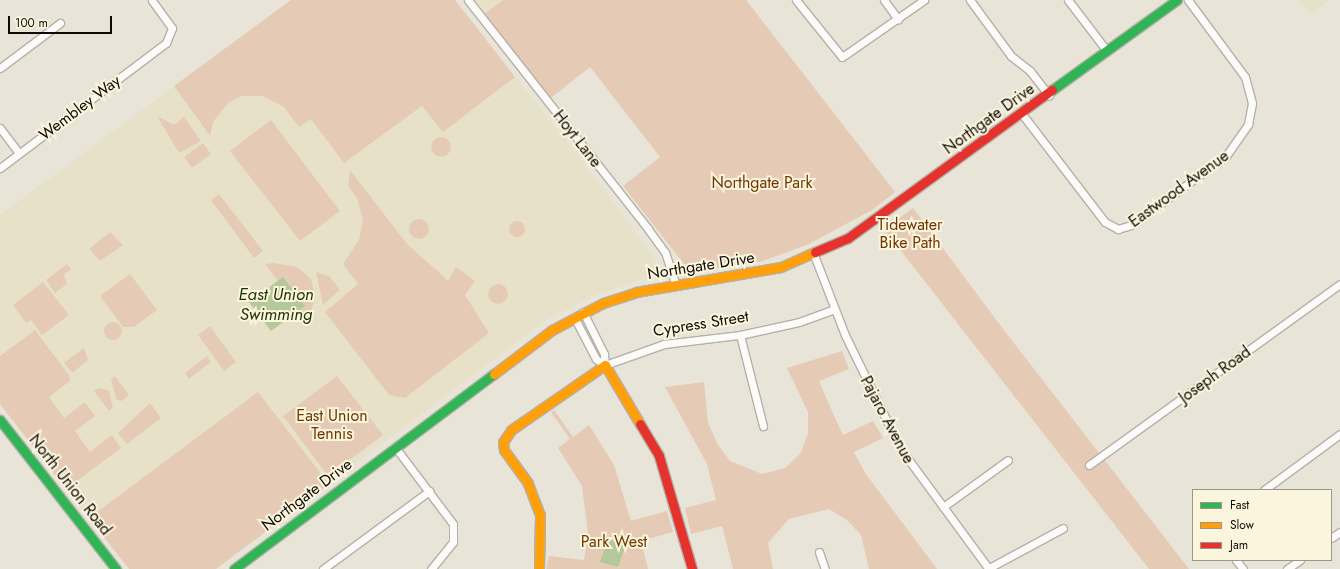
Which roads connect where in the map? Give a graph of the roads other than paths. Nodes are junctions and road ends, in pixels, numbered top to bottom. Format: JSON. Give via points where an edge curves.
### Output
{"nodes":[{"id":1,"x":152,"y":0,"type":"edge"},
{"id":2,"x":468,"y":0,"type":"edge"},
{"id":3,"x":796,"y":0,"type":"edge"},
{"id":4,"x":884,"y":0,"type":"edge"},
{"id":5,"x":924,"y":0,"type":"edge"},
{"id":6,"x":970,"y":0,"type":"edge"},
{"id":7,"x":1068,"y":0,"type":"edge"},
{"id":8,"x":1178,"y":0,"type":"edge"},
{"id":9,"x":1188,"y":0,"type":"edge"},
{"id":10,"x":898,"y":19,"type":"junction"},
{"id":11,"x":60,"y":23,"type":"dead end"},
{"id":12,"x":1107,"y":51,"type":"junction"},
{"id":13,"x":0,"y":68,"type":"edge"},
{"id":14,"x":1048,"y":95,"type":"junction"},
{"id":15,"x":1022,"y":114,"type":"junction"},
{"id":16,"x":0,"y":128,"type":"edge"},
{"id":17,"x":19,"y":153,"type":"junction"},
{"id":18,"x":0,"y":168,"type":"edge"},
{"id":19,"x":814,"y":255,"type":"junction"},
{"id":20,"x":675,"y":283,"type":"junction"},
{"id":21,"x":1340,"y":284,"type":"edge"},
{"id":22,"x":834,"y":309,"type":"junction"},
{"id":23,"x":583,"y":312,"type":"junction"},
{"id":24,"x":574,"y":317,"type":"junction"},
{"id":25,"x":740,"y":335,"type":"junction"},
{"id":26,"x":605,"y":366,"type":"junction"},
{"id":27,"x":0,"y":420,"type":"edge"},
{"id":28,"x":763,"y":426,"type":"dead end"},
{"id":29,"x":1340,"y":434,"type":"edge"},
{"id":30,"x":395,"y":446,"type":"junction"},
{"id":31,"x":1008,"y":460,"type":"dead end"},
{"id":32,"x":1089,"y":465,"type":"dead end"},
{"id":33,"x":1265,"y":489,"type":"edge"},
{"id":34,"x":429,"y":491,"type":"junction"},
{"id":35,"x":943,"y":507,"type":"junction"},
{"id":36,"x":1063,"y":528,"type":"dead end"},
{"id":37,"x":819,"y":552,"type":"dead end"},
{"id":38,"x":1237,"y":561,"type":"edge"},
{"id":39,"x":1299,"y":561,"type":"edge"},
{"id":40,"x":116,"y":569,"type":"edge"},
{"id":41,"x":234,"y":569,"type":"edge"},
{"id":42,"x":323,"y":569,"type":"edge"},
{"id":43,"x":431,"y":569,"type":"edge"},
{"id":44,"x":539,"y":569,"type":"edge"},
{"id":45,"x":692,"y":569,"type":"edge"},
{"id":46,"x":825,"y":569,"type":"edge"},
{"id":47,"x":989,"y":569,"type":"edge"},
{"id":48,"x":1244,"y":569,"type":"edge"},
{"id":49,"x":1287,"y":569,"type":"edge"}],
"edges":[{"from":1,"to":17,"type":"street","name":"Wembley Way","via":[[172,28],[171,38]]},
{"from":2,"to":20,"type":"street","name":"Hoyt Lane","via":[[648,229],[668,257]]},
{"from":3,"to":10,"type":"street","via":[[842,57]]},
{"from":4,"to":10,"type":"street"},
{"from":5,"to":10,"type":"street"},
{"from":6,"to":14,"type":"street","via":[[1011,56],[1030,71]]},
{"from":7,"to":12,"type":"street"},
{"from":8,"to":12,"type":"street","name":"Northgate Drive"},
{"from":9,"to":15,"type":"street","name":"Eastwood Avenue","via":[[1245,77],[1252,103],[1248,124],[1226,156],[1131,225],[1118,229],[1105,222]]},
{"from":11,"to":13,"type":"street"},
{"from":12,"to":14,"type":"street","name":"Northgate Drive"},
{"from":14,"to":15,"type":"street","name":"Northgate Drive"},
{"from":15,"to":19,"type":"street","name":"Northgate Drive","via":[[877,220]]},
{"from":16,"to":17,"type":"street"},
{"from":17,"to":18,"type":"street","name":"Wembley Way"},
{"from":19,"to":20,"type":"street","name":"Northgate Drive","via":[[749,274]]},
{"from":19,"to":22,"type":"street","name":"Pajaro Avenue"},
{"from":20,"to":23,"type":"street","name":"Northgate Drive","via":[[636,292]]},
{"from":21,"to":32,"type":"street","name":"Joseph Road"},
{"from":22,"to":25,"type":"street","name":"Cypress Street","via":[[799,322]]},
{"from":22,"to":35,"type":"street","name":"Pajaro Avenue","via":[[886,423],[912,468]]},
{"from":23,"to":24,"type":"street","name":"Northgate Drive"},
{"from":23,"to":26,"type":"street","via":[[604,354]]},
{"from":24,"to":26,"type":"street","via":[[596,359]]},
{"from":24,"to":30,"type":"street","name":"Northgate Drive"},
{"from":25,"to":26,"type":"street","name":"Cypress Street","via":[[664,344]]},
{"from":25,"to":28,"type":"street"},
{"from":26,"to":44,"type":"street","name":"Cypress Street","via":[[508,433],[503,446],[528,484],[540,516]]},
{"from":26,"to":45,"type":"street","via":[[659,456]]},
{"from":27,"to":40,"type":"street","name":"North Union Road"},
{"from":29,"to":33,"type":"street"},
{"from":30,"to":34,"type":"street"},
{"from":30,"to":41,"type":"street","name":"Northgate Drive"},
{"from":31,"to":35,"type":"street"},
{"from":34,"to":42,"type":"street"},
{"from":34,"to":43,"type":"street","via":[[454,531],[453,542]]},
{"from":35,"to":47,"type":"street","name":"Pajaro Avenue"},
{"from":36,"to":47,"type":"street"},
{"from":37,"to":46,"type":"street"},
{"from":38,"to":48,"type":"street"},
{"from":39,"to":49,"type":"street"}]}
